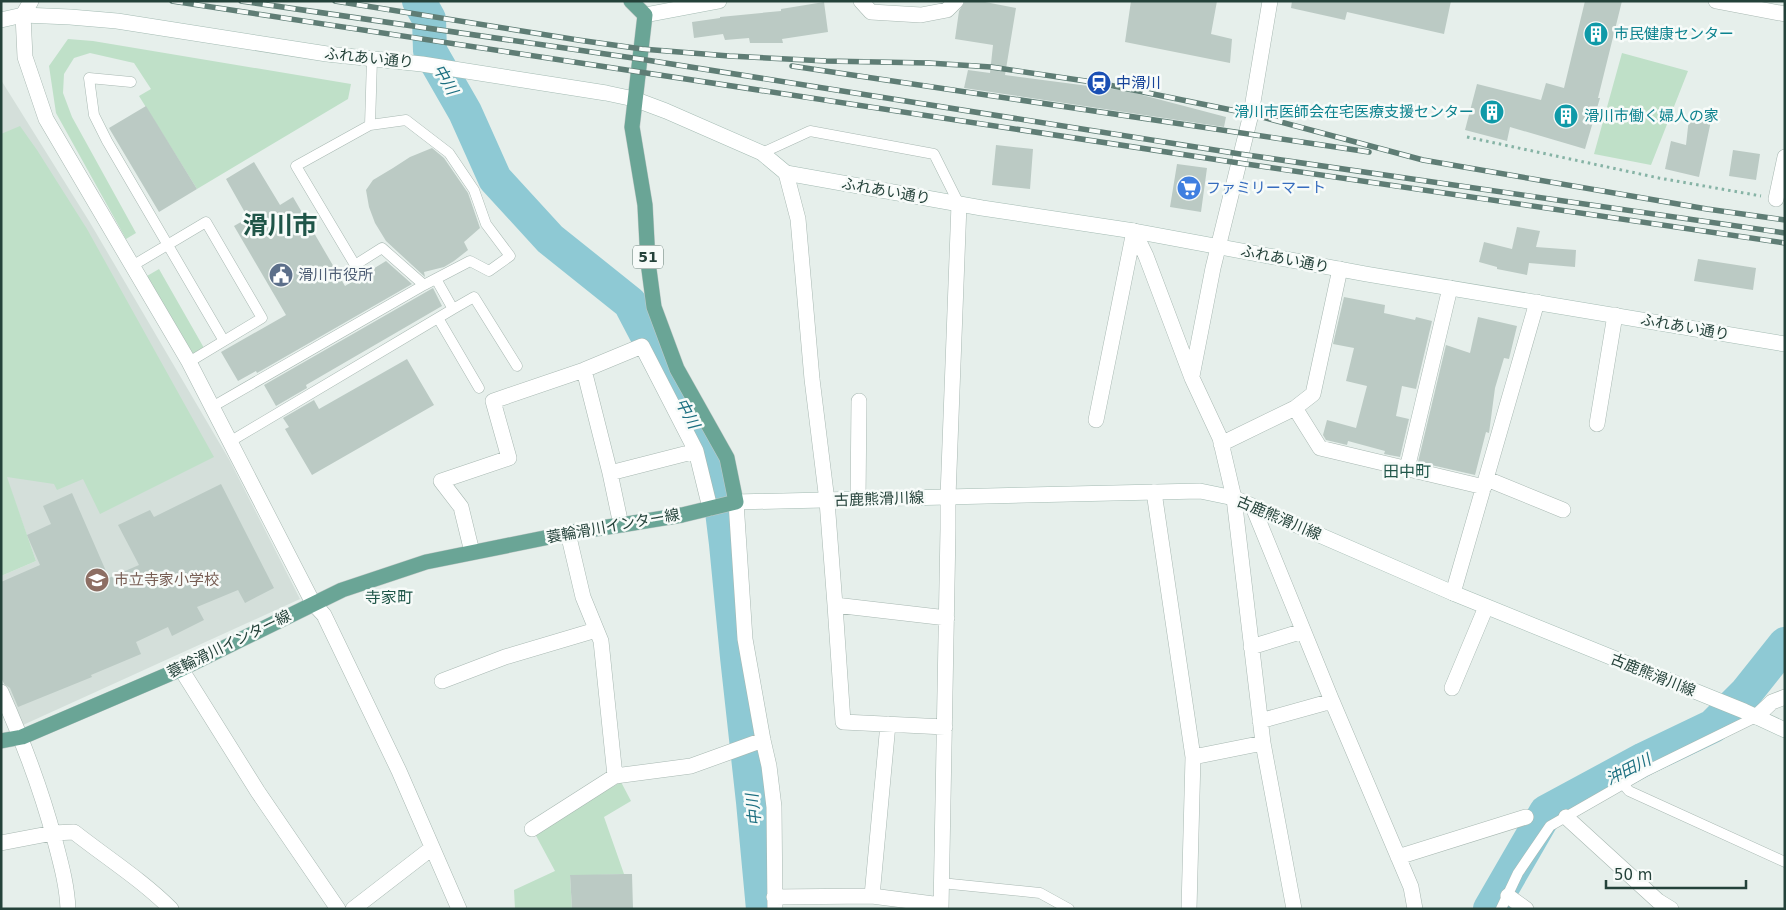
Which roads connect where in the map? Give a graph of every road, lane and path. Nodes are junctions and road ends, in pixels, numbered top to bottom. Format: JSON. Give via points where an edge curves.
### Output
{"nodes":[{"id":1,"x":631,"y":1,"type":"edge"},
{"id":2,"x":719,"y":1,"type":"edge"},
{"id":3,"x":861,"y":1,"type":"edge"},
{"id":4,"x":956,"y":1,"type":"edge"},
{"id":5,"x":1270,"y":1,"type":"edge"},
{"id":6,"x":1716,"y":1,"type":"edge"},
{"id":7,"x":27,"y":8,"type":"edge"},
{"id":8,"x":1785,"y":14,"type":"edge"},
{"id":9,"x":645,"y":15,"type":"junction"},
{"id":10,"x":1,"y":20,"type":"edge"},
{"id":11,"x":372,"y":59,"type":"junction"},
{"id":12,"x":131,"y":82,"type":"dead end"},
{"id":13,"x":634,"y":99,"type":"junction"},
{"id":14,"x":370,"y":125,"type":"junction"},
{"id":15,"x":1467,"y":137,"type":"dead end"},
{"id":16,"x":762,"y":154,"type":"junction"},
{"id":17,"x":1785,"y":158,"type":"edge"},
{"id":18,"x":786,"y":173,"type":"junction"},
{"id":19,"x":1776,"y":199,"type":"joint"},
{"id":20,"x":959,"y":204,"type":"junction"},
{"id":21,"x":1134,"y":231,"type":"junction"},
{"id":22,"x":168,"y":244,"type":"junction"},
{"id":23,"x":1219,"y":246,"type":"junction"},
{"id":24,"x":132,"y":266,"type":"junction"},
{"id":25,"x":1340,"y":269,"type":"junction"},
{"id":26,"x":436,"y":279,"type":"junction"},
{"id":27,"x":424,"y":285,"type":"junction"},
{"id":28,"x":1450,"y":288,"type":"junction"},
{"id":29,"x":1537,"y":302,"type":"junction"},
{"id":30,"x":453,"y":309,"type":"junction"},
{"id":31,"x":1615,"y":315,"type":"junction"},
{"id":32,"x":438,"y":318,"type":"junction"},
{"id":33,"x":224,"y":341,"type":"junction"},
{"id":34,"x":1785,"y":344,"type":"edge"},
{"id":35,"x":188,"y":362,"type":"junction"},
{"id":36,"x":517,"y":366,"type":"dead end"},
{"id":37,"x":584,"y":370,"type":"junction"},
{"id":38,"x":1192,"y":378,"type":"junction"},
{"id":39,"x":479,"y":388,"type":"dead end"},
{"id":40,"x":859,"y":400,"type":"dead end"},
{"id":41,"x":212,"y":407,"type":"junction"},
{"id":42,"x":1296,"y":408,"type":"junction"},
{"id":43,"x":1096,"y":420,"type":"dead end"},
{"id":44,"x":1597,"y":424,"type":"dead end"},
{"id":45,"x":231,"y":441,"type":"junction"},
{"id":46,"x":1221,"y":444,"type":"junction"},
{"id":47,"x":696,"y":451,"type":"junction"},
{"id":48,"x":1407,"y":469,"type":"junction"},
{"id":49,"x":610,"y":473,"type":"junction"},
{"id":50,"x":1485,"y":483,"type":"junction"},
{"id":51,"x":1154,"y":492,"type":"junction"},
{"id":52,"x":948,"y":497,"type":"junction"},
{"id":53,"x":1234,"y":498,"type":"junction"},
{"id":54,"x":858,"y":500,"type":"junction"},
{"id":55,"x":827,"y":501,"type":"junction"},
{"id":56,"x":736,"y":502,"type":"junction"},
{"id":57,"x":1253,"y":507,"type":"junction"},
{"id":58,"x":710,"y":508,"type":"junction"},
{"id":59,"x":1563,"y":510,"type":"dead end"},
{"id":60,"x":621,"y":526,"type":"junction"},
{"id":61,"x":568,"y":533,"type":"junction"},
{"id":62,"x":472,"y":552,"type":"junction"},
{"id":63,"x":1453,"y":593,"type":"junction"},
{"id":64,"x":313,"y":603,"type":"junction"},
{"id":65,"x":835,"y":606,"type":"junction"},
{"id":66,"x":1486,"y":607,"type":"junction"},
{"id":67,"x":947,"y":618,"type":"junction"},
{"id":68,"x":596,"y":630,"type":"junction"},
{"id":69,"x":1303,"y":631,"type":"junction"},
{"id":70,"x":1251,"y":647,"type":"junction"},
{"id":71,"x":181,"y":669,"type":"junction"},
{"id":72,"x":442,"y":681,"type":"dead end"},
{"id":73,"x":1452,"y":688,"type":"dead end"},
{"id":74,"x":1,"y":692,"type":"edge"},
{"id":75,"x":1785,"y":698,"type":"edge"},
{"id":76,"x":1332,"y":700,"type":"junction"},
{"id":77,"x":1750,"y":714,"type":"junction"},
{"id":78,"x":1260,"y":721,"type":"junction"},
{"id":79,"x":888,"y":724,"type":"junction"},
{"id":80,"x":945,"y":727,"type":"junction"},
{"id":81,"x":1785,"y":730,"type":"edge"},
{"id":82,"x":22,"y":737,"type":"junction"},
{"id":83,"x":763,"y":740,"type":"junction"},
{"id":84,"x":1,"y":741,"type":"edge"},
{"id":85,"x":1263,"y":743,"type":"junction"},
{"id":86,"x":1193,"y":757,"type":"junction"},
{"id":87,"x":615,"y":776,"type":"junction"},
{"id":88,"x":1623,"y":784,"type":"junction"},
{"id":89,"x":1566,"y":817,"type":"junction"},
{"id":90,"x":1526,"y":818,"type":"dead end"},
{"id":91,"x":532,"y":829,"type":"dead end"},
{"id":92,"x":53,"y":833,"type":"junction"},
{"id":93,"x":1,"y":843,"type":"edge"},
{"id":94,"x":432,"y":848,"type":"junction"},
{"id":95,"x":1398,"y":857,"type":"junction"},
{"id":96,"x":1785,"y":862,"type":"edge"},
{"id":97,"x":941,"y":883,"type":"junction"},
{"id":98,"x":872,"y":896,"type":"junction"},
{"id":99,"x":1504,"y":902,"type":"edge"},
{"id":100,"x":774,"y":903,"type":"edge"},
{"id":101,"x":941,"y":907,"type":"edge"},
{"id":102,"x":68,"y":909,"type":"edge"},
{"id":103,"x":171,"y":909,"type":"edge"},
{"id":104,"x":338,"y":909,"type":"edge"},
{"id":105,"x":353,"y":909,"type":"edge"},
{"id":106,"x":459,"y":909,"type":"edge"},
{"id":107,"x":1069,"y":909,"type":"edge"},
{"id":108,"x":1189,"y":909,"type":"edge"},
{"id":109,"x":1294,"y":909,"type":"edge"},
{"id":110,"x":1415,"y":909,"type":"edge"},
{"id":111,"x":1526,"y":909,"type":"edge"},
{"id":112,"x":1672,"y":909,"type":"edge"}],
"edges":[{"from":1,"to":9,"type":"main road"},
{"from":2,"to":9,"type":"street"},
{"from":3,"to":4,"type":"street","via":[[871,12],[921,15],[947,10]]},
{"from":5,"to":23,"type":"street","via":[[1251,114]]},
{"from":6,"to":8,"type":"street"},
{"from":7,"to":10,"type":"street","name":"ふれあい通り"},
{"from":7,"to":11,"type":"street","name":"ふれあい通り","via":[[70,17]]},
{"from":7,"to":24,"type":"street","via":[[25,57],[46,119]]},
{"from":9,"to":13,"type":"main road","number":"51"},
{"from":11,"to":13,"type":"street","name":"ふれあい通り","via":[[422,64]]},
{"from":11,"to":14,"type":"lane"},
{"from":12,"to":22,"type":"lane","via":[[89,78],[94,115]]},
{"from":13,"to":16,"type":"street","name":"ふれあい通り"},
{"from":13,"to":56,"type":"main road","number":"51","via":[[632,127],[646,205],[654,307],[677,369],[727,458]]},
{"from":14,"to":26,"type":"lane","via":[[406,120],[449,153],[474,190],[486,224],[510,256],[489,271],[470,261]]},
{"from":14,"to":27,"type":"lane","via":[[296,166],[355,265],[382,248]]},
{"from":15,"to":19,"type":"path"},
{"from":16,"to":18,"type":"street","name":"ふれあい通り"},
{"from":16,"to":20,"type":"lane","via":[[810,131],[934,154]]},
{"from":17,"to":19,"type":"street"},
{"from":18,"to":20,"type":"street","name":"ふれあい通り"},
{"from":18,"to":55,"type":"street","via":[[798,219]]},
{"from":20,"to":21,"type":"street","name":"ふれあい通り"},
{"from":20,"to":52,"type":"street"},
{"from":21,"to":23,"type":"street","name":"ふれあい通り"},
{"from":21,"to":38,"type":"street"},
{"from":21,"to":43,"type":"street"},
{"from":22,"to":24,"type":"lane"},
{"from":22,"to":33,"type":"lane"},
{"from":22,"to":33,"type":"lane","via":[[206,222],[262,318]]},
{"from":23,"to":25,"type":"street","name":"ふれあい通り"},
{"from":23,"to":38,"type":"street"},
{"from":24,"to":35,"type":"street"},
{"from":25,"to":28,"type":"street","name":"ふれあい通り"},
{"from":25,"to":42,"type":"street","via":[[1312,394]]},
{"from":26,"to":27,"type":"lane"},
{"from":26,"to":30,"type":"lane"},
{"from":27,"to":41,"type":"lane"},
{"from":28,"to":29,"type":"street","name":"ふれあい通り"},
{"from":28,"to":48,"type":"street"},
{"from":29,"to":31,"type":"street","name":"ふれあい通り"},
{"from":29,"to":50,"type":"street"},
{"from":30,"to":32,"type":"lane"},
{"from":30,"to":36,"type":"lane","via":[[474,297]]},
{"from":31,"to":34,"type":"street","name":"ふれあい通り"},
{"from":31,"to":44,"type":"street"},
{"from":32,"to":39,"type":"lane"},
{"from":32,"to":45,"type":"lane"},
{"from":33,"to":35,"type":"lane"},
{"from":35,"to":41,"type":"street"},
{"from":37,"to":47,"type":"street","via":[[642,346]]},
{"from":37,"to":49,"type":"street"},
{"from":37,"to":62,"type":"street","via":[[493,401],[509,458],[441,481],[461,508]]},
{"from":38,"to":46,"type":"street"},
{"from":40,"to":54,"type":"street"},
{"from":41,"to":45,"type":"street"},
{"from":42,"to":46,"type":"street"},
{"from":42,"to":48,"type":"street","via":[[1320,448]]},
{"from":45,"to":64,"type":"street"},
{"from":46,"to":53,"type":"street"},
{"from":47,"to":49,"type":"street"},
{"from":47,"to":58,"type":"street"},
{"from":48,"to":50,"type":"street"},
{"from":49,"to":60,"type":"street"},
{"from":50,"to":59,"type":"street"},
{"from":50,"to":63,"type":"street"},
{"from":51,"to":52,"type":"street","name":"古鹿熊滑川線"},
{"from":51,"to":53,"type":"street","name":"古鹿熊滑川線","via":[[1200,491]]},
{"from":51,"to":86,"type":"street"},
{"from":52,"to":54,"type":"street","name":"古鹿熊滑川線"},
{"from":52,"to":67,"type":"street"},
{"from":53,"to":57,"type":"street","name":"古鹿熊滑川線"},
{"from":53,"to":70,"type":"street"},
{"from":54,"to":55,"type":"street","name":"古鹿熊滑川線"},
{"from":55,"to":56,"type":"street","name":"古鹿熊滑川線"},
{"from":55,"to":65,"type":"street"},
{"from":56,"to":58,"type":"main road","name":"蓑輪滑川インター線"},
{"from":56,"to":83,"type":"street","via":[[745,639]]},
{"from":57,"to":63,"type":"street","name":"古鹿熊滑川線"},
{"from":57,"to":69,"type":"street"},
{"from":58,"to":60,"type":"main road","name":"蓑輪滑川インター線"},
{"from":60,"to":61,"type":"main road","name":"蓑輪滑川インター線"},
{"from":61,"to":62,"type":"main road","name":"蓑輪滑川インター線"},
{"from":61,"to":68,"type":"street","via":[[583,597]]},
{"from":62,"to":64,"type":"main road","name":"蓑輪滑川インター線","via":[[426,562]]},
{"from":63,"to":66,"type":"street","name":"古鹿熊滑川線"},
{"from":64,"to":71,"type":"main road","name":"蓑輪滑川インター線"},
{"from":64,"to":94,"type":"street","via":[[324,615]]},
{"from":65,"to":67,"type":"street"},
{"from":65,"to":79,"type":"street","via":[[843,722]]},
{"from":66,"to":73,"type":"street"},
{"from":66,"to":77,"type":"street","name":"古鹿熊滑川線"},
{"from":67,"to":80,"type":"street"},
{"from":68,"to":72,"type":"street","via":[[505,657]]},
{"from":68,"to":87,"type":"street","via":[[601,641]]},
{"from":69,"to":70,"type":"street"},
{"from":69,"to":76,"type":"street"},
{"from":70,"to":78,"type":"street"},
{"from":71,"to":82,"type":"main road","name":"蓑輪滑川インター線"},
{"from":71,"to":104,"type":"street","via":[[258,792]]},
{"from":74,"to":82,"type":"street"},
{"from":75,"to":77,"type":"street"},
{"from":76,"to":78,"type":"street"},
{"from":76,"to":95,"type":"street"},
{"from":77,"to":81,"type":"street","name":"古鹿熊滑川線"},
{"from":77,"to":88,"type":"lane"},
{"from":78,"to":85,"type":"street"},
{"from":79,"to":80,"type":"street"},
{"from":79,"to":98,"type":"street"},
{"from":80,"to":97,"type":"street"},
{"from":82,"to":84,"type":"main road","name":"蓑輪滑川インター線"},
{"from":82,"to":92,"type":"street"},
{"from":83,"to":87,"type":"street","via":[[691,766]]},
{"from":83,"to":100,"type":"street","via":[[774,807]]},
{"from":85,"to":86,"type":"street"},
{"from":85,"to":109,"type":"street"},
{"from":86,"to":108,"type":"street"},
{"from":87,"to":91,"type":"street"},
{"from":88,"to":89,"type":"lane"},
{"from":88,"to":96,"type":"lane","via":[[1629,790]]},
{"from":89,"to":99,"type":"lane","via":[[1550,826],[1518,873]]},
{"from":89,"to":112,"type":"street","via":[[1658,901]]},
{"from":90,"to":95,"type":"street"},
{"from":92,"to":93,"type":"street"},
{"from":92,"to":102,"type":"street","via":[[67,886]]},
{"from":92,"to":103,"type":"street","via":[[74,832],[150,888]]},
{"from":94,"to":105,"type":"street"},
{"from":94,"to":106,"type":"street"},
{"from":95,"to":110,"type":"street","via":[[1411,887]]},
{"from":97,"to":101,"type":"street"},
{"from":97,"to":107,"type":"lane","via":[[1040,893]]},
{"from":98,"to":100,"type":"street"},
{"from":98,"to":101,"type":"street"},
{"from":99,"to":111,"type":"street"}]}
